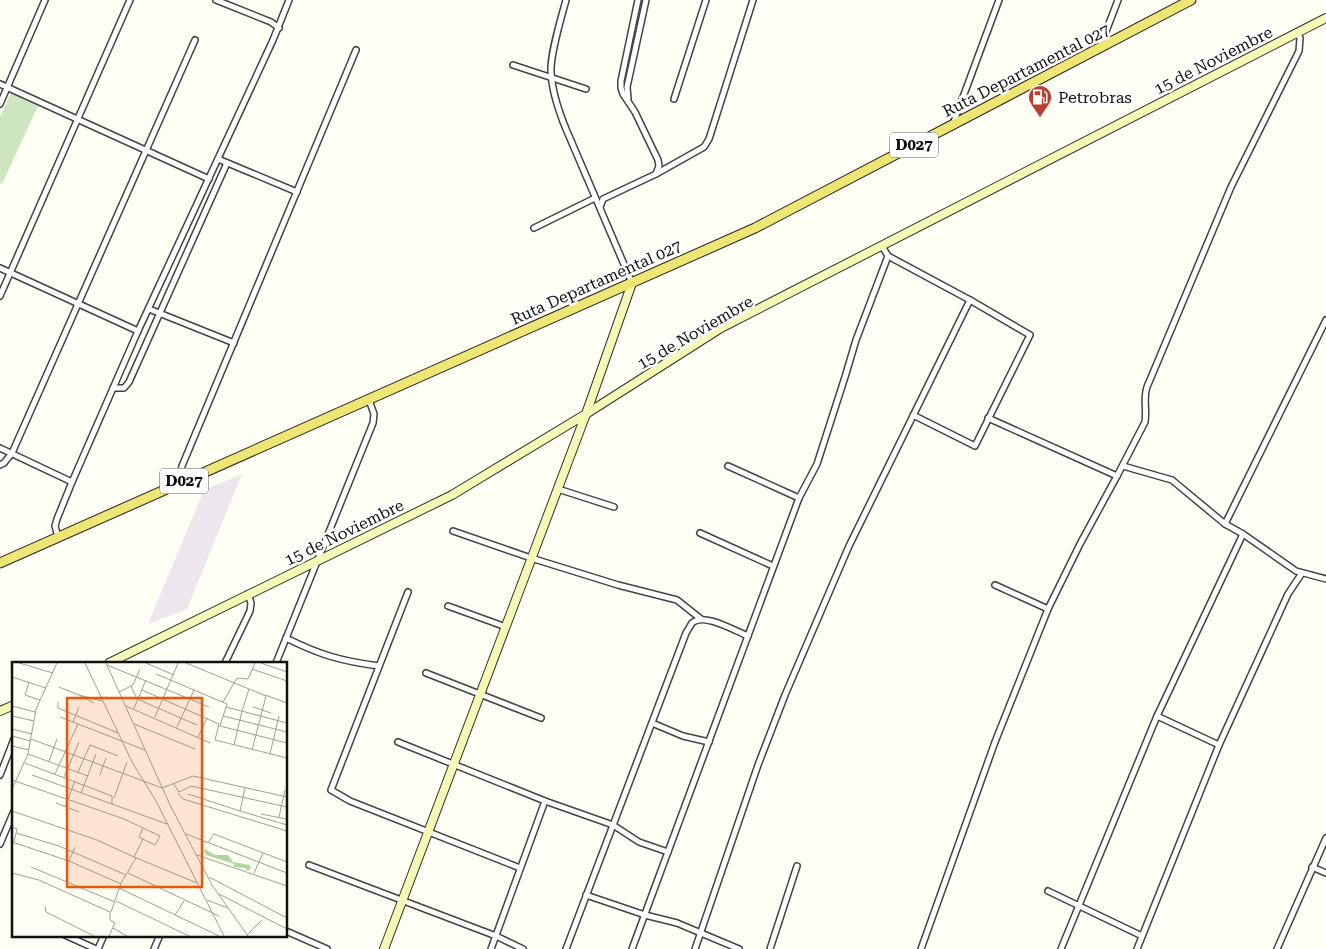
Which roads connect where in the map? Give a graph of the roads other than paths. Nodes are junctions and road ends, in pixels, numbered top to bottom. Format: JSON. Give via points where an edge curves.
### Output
{"nodes":[{"id":1,"x":45,"y":0,"type":"edge"},
{"id":2,"x":130,"y":0,"type":"edge"},
{"id":3,"x":216,"y":0,"type":"edge"},
{"id":4,"x":289,"y":0,"type":"edge"},
{"id":5,"x":566,"y":0,"type":"edge"},
{"id":6,"x":638,"y":0,"type":"edge"},
{"id":7,"x":646,"y":0,"type":"edge"},
{"id":8,"x":706,"y":0,"type":"edge"},
{"id":9,"x":753,"y":0,"type":"edge"},
{"id":10,"x":999,"y":0,"type":"edge"},
{"id":11,"x":1118,"y":0,"type":"edge"},
{"id":12,"x":1191,"y":0,"type":"edge"},
{"id":13,"x":1326,"y":18,"type":"edge"},
{"id":14,"x":279,"y":28,"type":"junction"},
{"id":15,"x":1297,"y":32,"type":"junction"},
{"id":16,"x":195,"y":40,"type":"dead end"},
{"id":17,"x":1099,"y":49,"type":"junction"},
{"id":18,"x":356,"y":50,"type":"dead end"},
{"id":19,"x":513,"y":65,"type":"dead end"},
{"id":20,"x":552,"y":77,"type":"junction"},
{"id":21,"x":0,"y":84,"type":"edge"},
{"id":22,"x":7,"y":87,"type":"junction"},
{"id":23,"x":586,"y":89,"type":"dead end"},
{"id":24,"x":674,"y":98,"type":"dead end"},
{"id":25,"x":628,"y":102,"type":"junction"},
{"id":26,"x":0,"y":104,"type":"edge"},
{"id":27,"x":77,"y":119,"type":"junction"},
{"id":28,"x":953,"y":125,"type":"junction"},
{"id":29,"x":146,"y":151,"type":"junction"},
{"id":30,"x":218,"y":159,"type":"junction"},
{"id":31,"x":227,"y":163,"type":"junction"},
{"id":32,"x":656,"y":174,"type":"junction"},
{"id":33,"x":209,"y":179,"type":"junction"},
{"id":34,"x":297,"y":192,"type":"junction"},
{"id":35,"x":596,"y":198,"type":"junction"},
{"id":36,"x":600,"y":207,"type":"junction"},
{"id":37,"x":534,"y":228,"type":"dead end"},
{"id":38,"x":882,"y":246,"type":"junction"},
{"id":39,"x":888,"y":256,"type":"junction"},
{"id":40,"x":0,"y":268,"type":"edge"},
{"id":41,"x":10,"y":273,"type":"junction"},
{"id":42,"x":632,"y":283,"type":"junction"},
{"id":43,"x":0,"y":296,"type":"edge"},
{"id":44,"x":970,"y":300,"type":"junction"},
{"id":45,"x":78,"y":304,"type":"junction"},
{"id":46,"x":149,"y":309,"type":"junction"},
{"id":47,"x":160,"y":313,"type":"junction"},
{"id":48,"x":1326,"y":320,"type":"edge"},
{"id":49,"x":138,"y":331,"type":"junction"},
{"id":50,"x":234,"y":343,"type":"junction"},
{"id":51,"x":113,"y":388,"type":"junction"},
{"id":52,"x":369,"y":400,"type":"junction"},
{"id":53,"x":586,"y":414,"type":"junction"},
{"id":54,"x":913,"y":415,"type":"junction"},
{"id":55,"x":988,"y":418,"type":"junction"},
{"id":56,"x":0,"y":448,"type":"edge"},
{"id":57,"x":12,"y":453,"type":"junction"},
{"id":58,"x":0,"y":465,"type":"edge"},
{"id":59,"x":728,"y":466,"type":"dead end"},
{"id":60,"x":1123,"y":466,"type":"junction"},
{"id":61,"x":1117,"y":476,"type":"junction"},
{"id":62,"x":184,"y":481,"type":"junction"},
{"id":63,"x":72,"y":482,"type":"junction"},
{"id":64,"x":558,"y":488,"type":"junction"},
{"id":65,"x":799,"y":498,"type":"junction"},
{"id":66,"x":614,"y":507,"type":"dead end"},
{"id":67,"x":1225,"y":524,"type":"junction"},
{"id":68,"x":453,"y":531,"type":"dead end"},
{"id":69,"x":700,"y":533,"type":"dead end"},
{"id":70,"x":1243,"y":534,"type":"junction"},
{"id":71,"x":58,"y":537,"type":"junction"},
{"id":72,"x":532,"y":558,"type":"junction"},
{"id":73,"x":318,"y":560,"type":"junction"},
{"id":74,"x":0,"y":563,"type":"edge"},
{"id":75,"x":773,"y":566,"type":"junction"},
{"id":76,"x":1302,"y":573,"type":"junction"},
{"id":77,"x":1326,"y":579,"type":"edge"},
{"id":78,"x":995,"y":585,"type":"dead end"},
{"id":79,"x":408,"y":592,"type":"dead end"},
{"id":80,"x":248,"y":594,"type":"junction"},
{"id":81,"x":448,"y":606,"type":"dead end"},
{"id":82,"x":1048,"y":608,"type":"junction"},
{"id":83,"x":701,"y":619,"type":"junction"},
{"id":84,"x":506,"y":627,"type":"junction"},
{"id":85,"x":748,"y":636,"type":"junction"},
{"id":86,"x":286,"y":638,"type":"junction"},
{"id":87,"x":111,"y":662,"type":"edge"},
{"id":88,"x":225,"y":662,"type":"edge"},
{"id":89,"x":276,"y":662,"type":"edge"},
{"id":90,"x":379,"y":666,"type":"junction"},
{"id":91,"x":426,"y":673,"type":"dead end"},
{"id":92,"x":480,"y":694,"type":"junction"},
{"id":93,"x":12,"y":706,"type":"edge"},
{"id":94,"x":0,"y":711,"type":"edge"},
{"id":95,"x":1157,"y":716,"type":"junction"},
{"id":96,"x":541,"y":718,"type":"dead end"},
{"id":97,"x":652,"y":723,"type":"junction"},
{"id":98,"x":398,"y":742,"type":"dead end"},
{"id":99,"x":709,"y":742,"type":"junction"},
{"id":100,"x":12,"y":744,"type":"edge"},
{"id":101,"x":1219,"y":745,"type":"junction"},
{"id":102,"x":453,"y":765,"type":"junction"},
{"id":103,"x":0,"y":774,"type":"edge"},
{"id":104,"x":546,"y":801,"type":"junction"},
{"id":105,"x":12,"y":816,"type":"edge"},
{"id":106,"x":613,"y":825,"type":"junction"},
{"id":107,"x":428,"y":832,"type":"junction"},
{"id":108,"x":1326,"y":838,"type":"edge"},
{"id":109,"x":0,"y":844,"type":"edge"},
{"id":110,"x":668,"y":852,"type":"junction"},
{"id":111,"x":309,"y":865,"type":"dead end"},
{"id":112,"x":797,"y":866,"type":"dead end"},
{"id":113,"x":1312,"y":867,"type":"junction"},
{"id":114,"x":520,"y":868,"type":"junction"},
{"id":115,"x":1326,"y":873,"type":"edge"},
{"id":116,"x":1048,"y":891,"type":"dead end"},
{"id":117,"x":586,"y":895,"type":"junction"},
{"id":118,"x":402,"y":900,"type":"junction"},
{"id":119,"x":1078,"y":905,"type":"junction"},
{"id":120,"x":645,"y":915,"type":"junction"},
{"id":121,"x":288,"y":932,"type":"edge"},
{"id":122,"x":700,"y":933,"type":"junction"},
{"id":123,"x":67,"y":936,"type":"edge"},
{"id":124,"x":104,"y":936,"type":"edge"},
{"id":125,"x":160,"y":936,"type":"edge"},
{"id":126,"x":496,"y":936,"type":"junction"},
{"id":127,"x":1142,"y":936,"type":"junction"},
{"id":128,"x":97,"y":949,"type":"edge"},
{"id":129,"x":154,"y":949,"type":"edge"},
{"id":130,"x":326,"y":949,"type":"edge"},
{"id":131,"x":384,"y":949,"type":"edge"},
{"id":132,"x":491,"y":949,"type":"edge"},
{"id":133,"x":523,"y":949,"type":"edge"},
{"id":134,"x":566,"y":949,"type":"edge"},
{"id":135,"x":632,"y":949,"type":"edge"},
{"id":136,"x":695,"y":949,"type":"edge"},
{"id":137,"x":740,"y":949,"type":"edge"},
{"id":138,"x":770,"y":949,"type":"edge"},
{"id":139,"x":921,"y":949,"type":"edge"},
{"id":140,"x":1061,"y":949,"type":"edge"},
{"id":141,"x":1137,"y":949,"type":"edge"},
{"id":142,"x":1277,"y":949,"type":"edge"}],
"edges":[{"from":1,"to":22,"type":"street"},
{"from":2,"to":27,"type":"street"},
{"from":3,"to":14,"type":"street"},
{"from":4,"to":14,"type":"street"},
{"from":5,"to":20,"type":"street"},
{"from":6,"to":25,"type":"street","via":[[620,88]]},
{"from":7,"to":25,"type":"street","via":[[627,87]]},
{"from":8,"to":24,"type":"street"},
{"from":9,"to":32,"type":"street","via":[[709,139],[704,147]]},
{"from":10,"to":28,"type":"street"},
{"from":11,"to":17,"type":"street"},
{"from":12,"to":17,"type":"main road","name":"Ruta Departamental 027","number":"D027"},
{"from":13,"to":15,"type":"street","name":"15 de Noviembre"},
{"from":14,"to":30,"type":"street"},
{"from":15,"to":38,"type":"street","name":"15 de Noviembre"},
{"from":15,"to":60,"type":"street","via":[[1299,51],[1232,187],[1144,394],[1145,422]]},
{"from":16,"to":29,"type":"street"},
{"from":17,"to":28,"type":"main road","name":"Ruta Departamental 027","number":"D027"},
{"from":18,"to":34,"type":"street"},
{"from":19,"to":20,"type":"street"},
{"from":20,"to":23,"type":"street"},
{"from":20,"to":35,"type":"street","via":[[560,115]]},
{"from":21,"to":22,"type":"street"},
{"from":22,"to":26,"type":"street"},
{"from":22,"to":27,"type":"street"},
{"from":25,"to":32,"type":"street","via":[[658,160]]},
{"from":27,"to":29,"type":"street"},
{"from":27,"to":41,"type":"street"},
{"from":28,"to":42,"type":"main road","name":"Ruta Departamental 027","number":"D027","via":[[755,228]]},
{"from":29,"to":33,"type":"street"},
{"from":29,"to":45,"type":"street"},
{"from":30,"to":31,"type":"street"},
{"from":30,"to":33,"type":"street"},
{"from":31,"to":34,"type":"street"},
{"from":31,"to":47,"type":"street"},
{"from":32,"to":36,"type":"street","via":[[604,199]]},
{"from":33,"to":46,"type":"street"},
{"from":34,"to":50,"type":"street"},
{"from":35,"to":36,"type":"street"},
{"from":35,"to":37,"type":"street"},
{"from":36,"to":42,"type":"street"},
{"from":38,"to":39,"type":"street"},
{"from":38,"to":53,"type":"street","name":"15 de Noviembre","via":[[721,328]]},
{"from":39,"to":44,"type":"street"},
{"from":39,"to":65,"type":"street","via":[[856,340],[817,464]]},
{"from":40,"to":41,"type":"street"},
{"from":41,"to":43,"type":"street"},
{"from":41,"to":45,"type":"street"},
{"from":42,"to":52,"type":"main road","name":"Ruta Departamental 027","number":"D027"},
{"from":42,"to":53,"type":"street"},
{"from":44,"to":54,"type":"street"},
{"from":44,"to":55,"type":"street","via":[[1030,335]]},
{"from":45,"to":49,"type":"street"},
{"from":45,"to":57,"type":"street"},
{"from":46,"to":47,"type":"street"},
{"from":46,"to":49,"type":"street"},
{"from":47,"to":50,"type":"street"},
{"from":47,"to":51,"type":"street","via":[[129,382],[124,388]]},
{"from":48,"to":67,"type":"street"},
{"from":49,"to":51,"type":"street"},
{"from":50,"to":62,"type":"street","via":[[182,466]]},
{"from":51,"to":63,"type":"street"},
{"from":52,"to":62,"type":"main road","name":"Ruta Departamental 027","number":"D027"},
{"from":52,"to":73,"type":"street","via":[[374,414],[373,423]]},
{"from":53,"to":64,"type":"street"},
{"from":53,"to":73,"type":"street","name":"15 de Noviembre","via":[[452,495]]},
{"from":54,"to":55,"type":"street","via":[[975,446]]},
{"from":54,"to":122,"type":"street","via":[[849,546],[785,695]]},
{"from":55,"to":61,"type":"street"},
{"from":56,"to":57,"type":"street"},
{"from":57,"to":58,"type":"street"},
{"from":57,"to":63,"type":"street"},
{"from":59,"to":65,"type":"street"},
{"from":60,"to":61,"type":"street"},
{"from":60,"to":67,"type":"street","via":[[1172,480]]},
{"from":61,"to":82,"type":"street"},
{"from":62,"to":71,"type":"main road","name":"Ruta Departamental 027","number":"D027"},
{"from":63,"to":71,"type":"street","via":[[55,526]]},
{"from":64,"to":66,"type":"street"},
{"from":64,"to":72,"type":"street"},
{"from":65,"to":75,"type":"street"},
{"from":67,"to":70,"type":"street"},
{"from":68,"to":72,"type":"street"},
{"from":69,"to":75,"type":"street"},
{"from":70,"to":76,"type":"street"},
{"from":70,"to":95,"type":"street"},
{"from":71,"to":74,"type":"main road","name":"Ruta Departamental 027","number":"D027"},
{"from":72,"to":83,"type":"street","via":[[677,600]]},
{"from":72,"to":84,"type":"street"},
{"from":73,"to":80,"type":"street","name":"15 de Noviembre"},
{"from":73,"to":86,"type":"street"},
{"from":75,"to":85,"type":"street"},
{"from":76,"to":77,"type":"street"},
{"from":76,"to":101,"type":"street","via":[[1288,594]]},
{"from":78,"to":82,"type":"street"},
{"from":79,"to":90,"type":"street"},
{"from":80,"to":87,"type":"street","name":"15 de Noviembre"},
{"from":80,"to":88,"type":"street","via":[[250,611]]},
{"from":81,"to":84,"type":"street"},
{"from":82,"to":139,"type":"street","via":[[995,742]]},
{"from":83,"to":85,"type":"street","via":[[712,620]]},
{"from":83,"to":97,"type":"street","via":[[693,622],[686,633]]},
{"from":84,"to":92,"type":"street"},
{"from":85,"to":99,"type":"street"},
{"from":86,"to":89,"type":"street"},
{"from":86,"to":90,"type":"street","via":[[344,661]]},
{"from":90,"to":107,"type":"street","via":[[332,790]]},
{"from":91,"to":92,"type":"street"},
{"from":92,"to":96,"type":"street"},
{"from":92,"to":102,"type":"street"},
{"from":93,"to":94,"type":"street"},
{"from":95,"to":101,"type":"street"},
{"from":95,"to":119,"type":"street"},
{"from":97,"to":99,"type":"street","via":[[683,736]]},
{"from":97,"to":106,"type":"street"},
{"from":98,"to":102,"type":"street"},
{"from":99,"to":110,"type":"street"},
{"from":100,"to":103,"type":"street"},
{"from":101,"to":127,"type":"street"},
{"from":102,"to":104,"type":"street"},
{"from":102,"to":107,"type":"street"},
{"from":104,"to":106,"type":"street"},
{"from":104,"to":114,"type":"street"},
{"from":105,"to":109,"type":"street"},
{"from":106,"to":110,"type":"street","via":[[639,842]]},
{"from":106,"to":117,"type":"street"},
{"from":107,"to":114,"type":"street"},
{"from":107,"to":118,"type":"street"},
{"from":108,"to":113,"type":"street"},
{"from":110,"to":120,"type":"street"},
{"from":111,"to":118,"type":"street"},
{"from":112,"to":138,"type":"street"},
{"from":113,"to":115,"type":"street"},
{"from":113,"to":142,"type":"street"},
{"from":114,"to":126,"type":"street"},
{"from":116,"to":119,"type":"street"},
{"from":117,"to":120,"type":"street"},
{"from":117,"to":134,"type":"street"},
{"from":118,"to":126,"type":"street"},
{"from":118,"to":131,"type":"street"},
{"from":119,"to":127,"type":"street"},
{"from":119,"to":140,"type":"street"},
{"from":120,"to":122,"type":"street","via":[[678,923]]},
{"from":120,"to":135,"type":"street"},
{"from":121,"to":130,"type":"street"},
{"from":122,"to":136,"type":"street"},
{"from":122,"to":137,"type":"street"},
{"from":123,"to":128,"type":"street"},
{"from":124,"to":128,"type":"street"},
{"from":125,"to":129,"type":"street"},
{"from":126,"to":132,"type":"street"},
{"from":126,"to":133,"type":"street"},
{"from":127,"to":141,"type":"street"}]}
